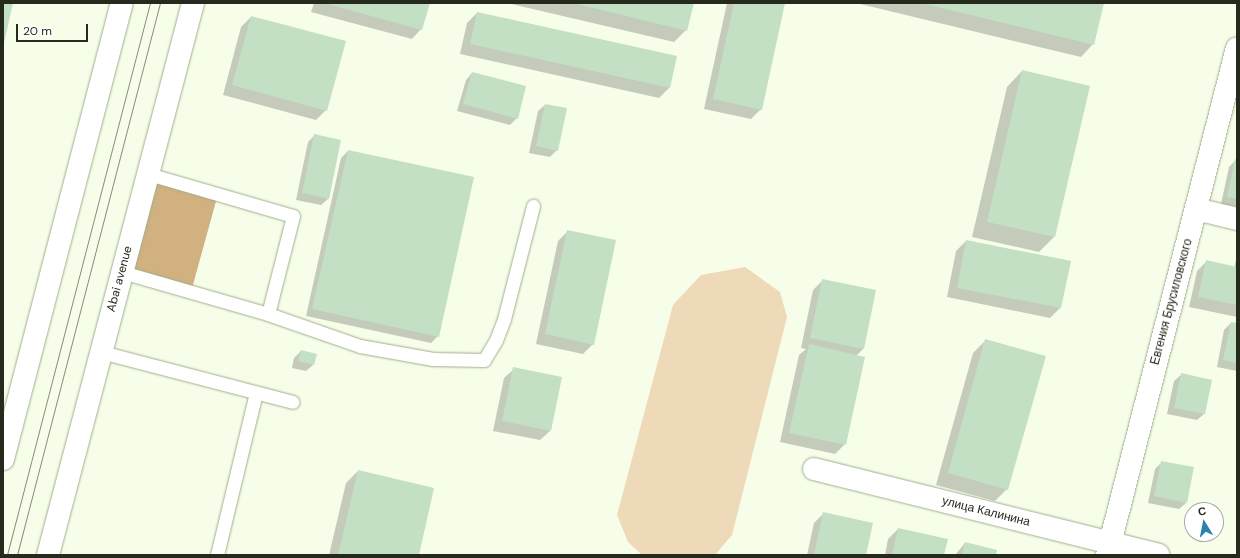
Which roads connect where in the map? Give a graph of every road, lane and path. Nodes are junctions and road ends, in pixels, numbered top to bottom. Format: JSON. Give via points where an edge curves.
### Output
{"nodes":[{"id":1,"x":122,"y":3,"type":"edge"},
{"id":2,"x":193,"y":3,"type":"edge"},
{"id":3,"x":1237,"y":48,"type":"edge"},
{"id":4,"x":148,"y":174,"type":"junction"},
{"id":5,"x":533,"y":206,"type":"dead end"},
{"id":6,"x":1196,"y":209,"type":"junction"},
{"id":7,"x":1237,"y":220,"type":"edge"},
{"id":8,"x":122,"y":272,"type":"junction"},
{"id":9,"x":268,"y":314,"type":"junction"},
{"id":10,"x":101,"y":352,"type":"junction"},
{"id":11,"x":256,"y":393,"type":"junction"},
{"id":12,"x":293,"y":402,"type":"dead end"},
{"id":13,"x":3,"y":459,"type":"edge"},
{"id":14,"x":814,"y":469,"type":"dead end"},
{"id":15,"x":1108,"y":549,"type":"edge"},
{"id":16,"x":48,"y":555,"type":"edge"},
{"id":17,"x":217,"y":555,"type":"edge"},
{"id":18,"x":1158,"y":555,"type":"edge"}],
"edges":[{"from":1,"to":13,"type":"main road"},
{"from":2,"to":4,"type":"main road","name":"Abai avenue"},
{"from":3,"to":6,"type":"main road","name":"Евгения Брусиловского"},
{"from":4,"to":8,"type":"main road","name":"Abai avenue"},
{"from":4,"to":9,"type":"lane","via":[[293,216]]},
{"from":5,"to":9,"type":"lane","via":[[504,319],[496,340],[484,360],[433,359],[360,346]]},
{"from":6,"to":7,"type":"main road"},
{"from":6,"to":15,"type":"main road","name":"Евгения Брусиловского"},
{"from":8,"to":9,"type":"lane"},
{"from":8,"to":10,"type":"main road","name":"Abai avenue"},
{"from":10,"to":11,"type":"lane"},
{"from":10,"to":16,"type":"main road","name":"Abai avenue"},
{"from":11,"to":12,"type":"lane"},
{"from":11,"to":17,"type":"lane"},
{"from":14,"to":15,"type":"main road","name":"улица Калинина"},
{"from":15,"to":18,"type":"main road","name":"улица Калинина"}]}
